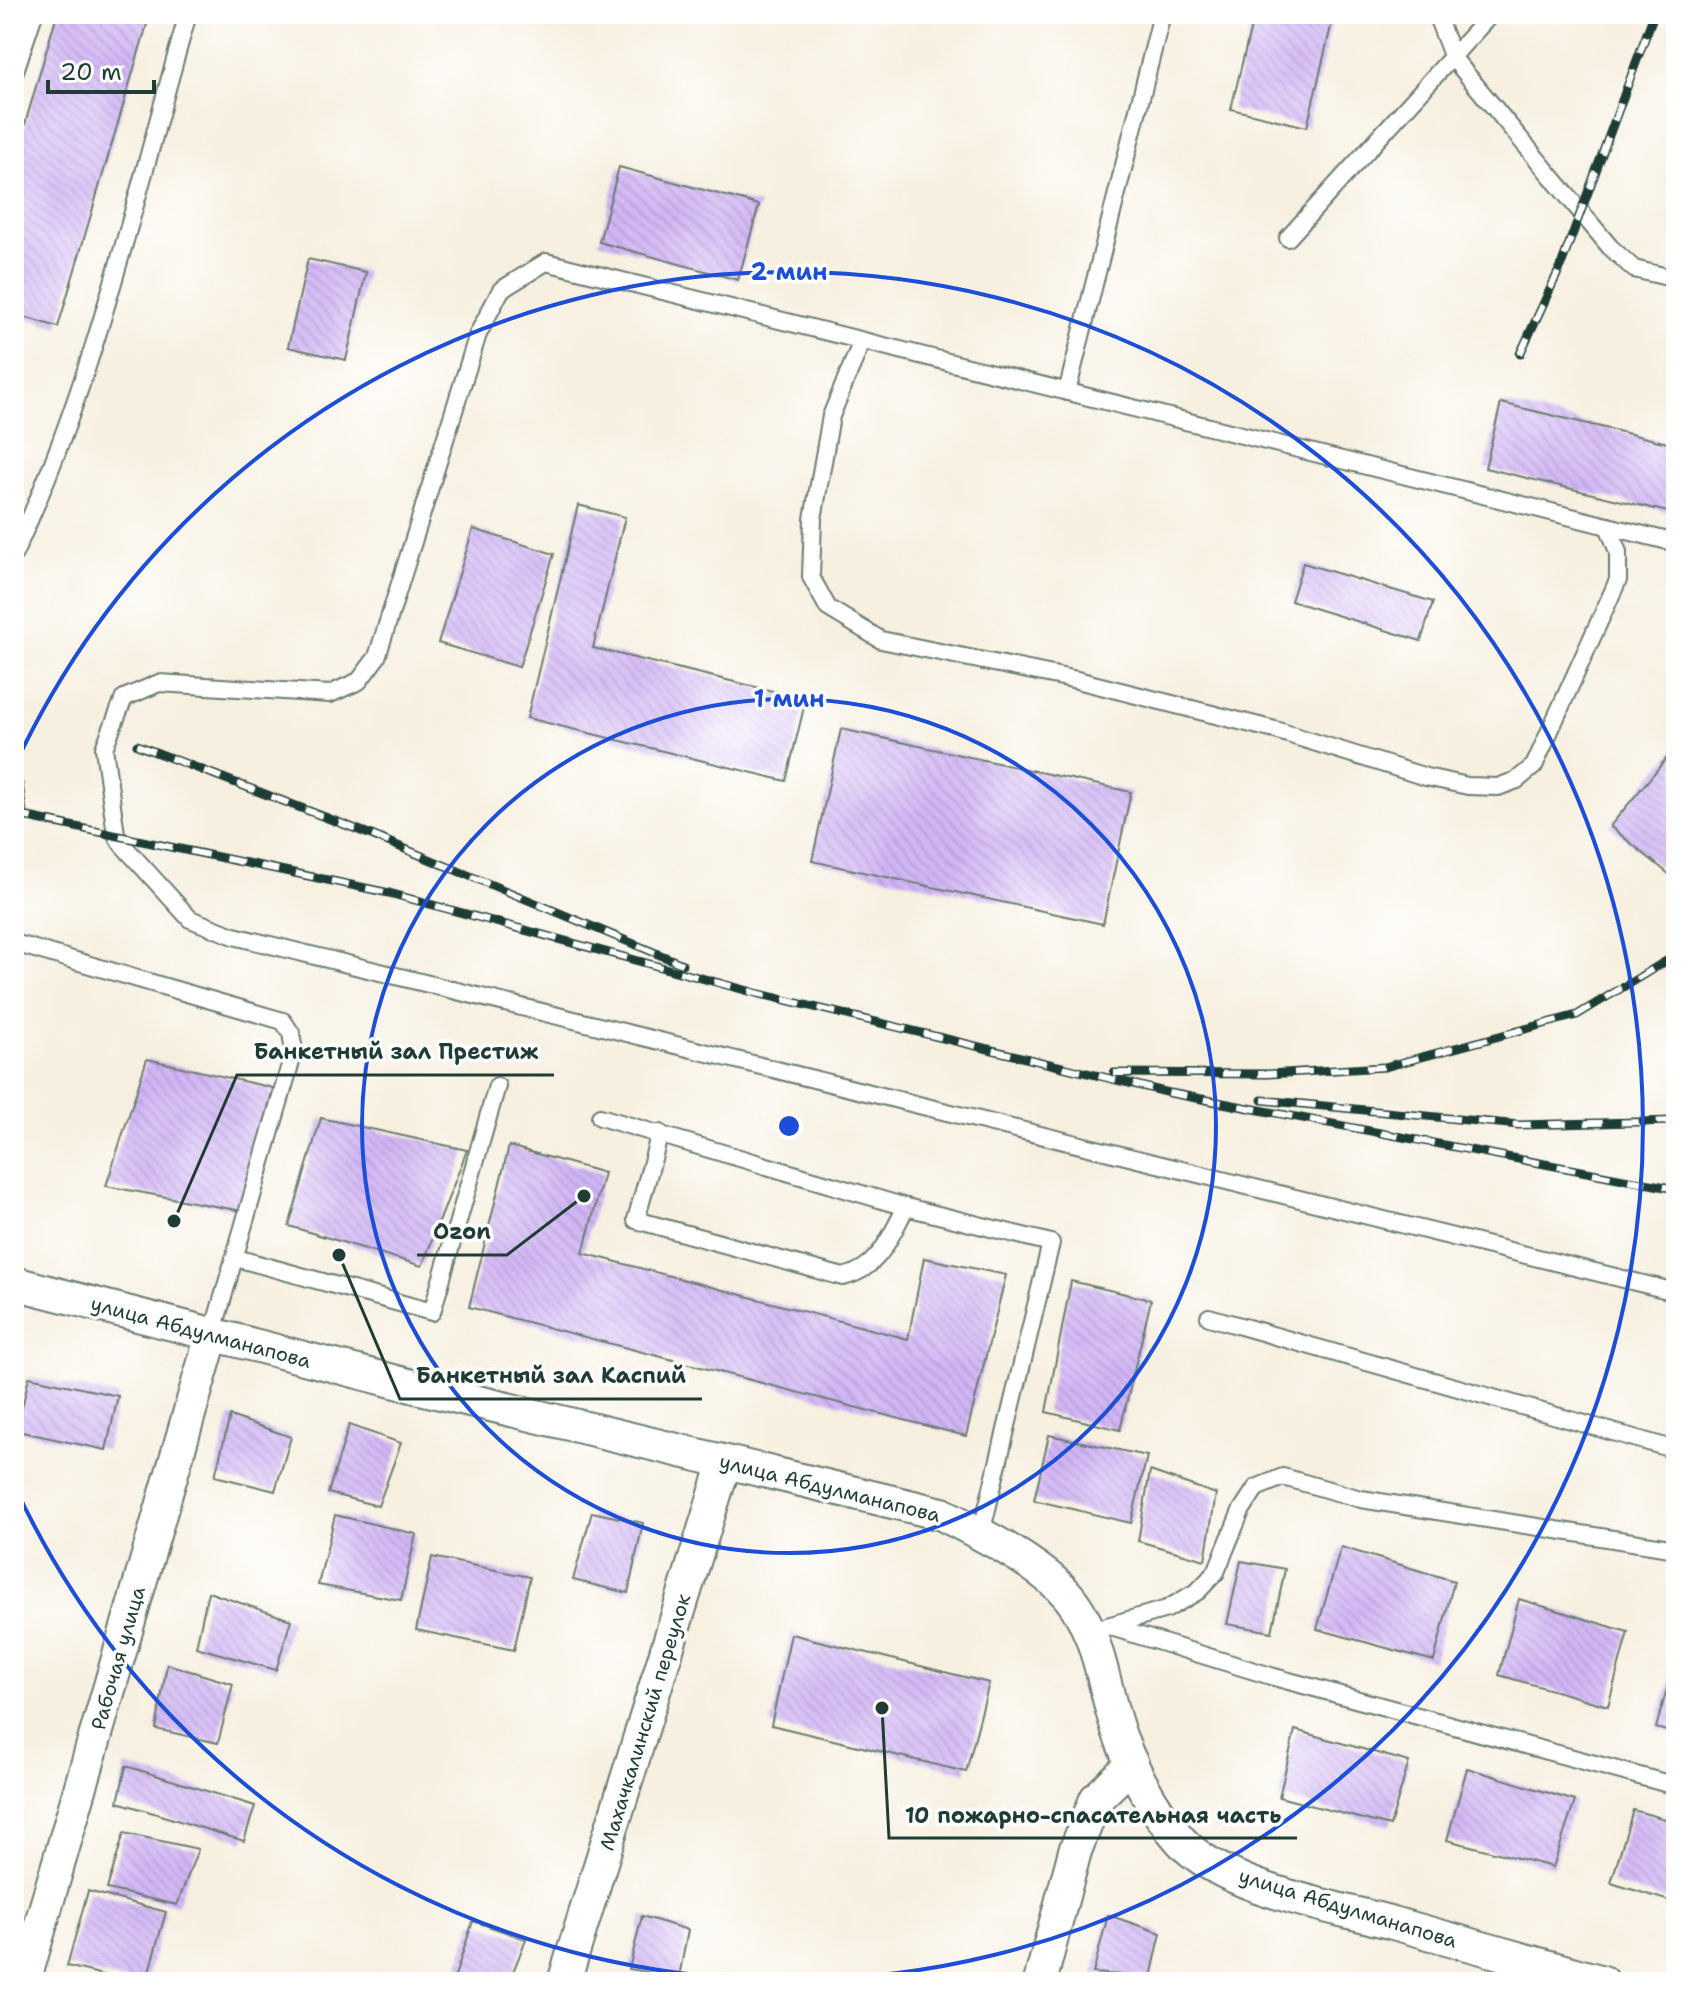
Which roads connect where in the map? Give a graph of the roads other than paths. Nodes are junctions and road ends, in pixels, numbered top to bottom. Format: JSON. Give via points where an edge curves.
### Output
{"nodes":[{"id":1,"x":34,"y":14,"type":"edge"},
{"id":2,"x":188,"y":14,"type":"edge"},
{"id":3,"x":1162,"y":14,"type":"edge"},
{"id":4,"x":1436,"y":14,"type":"edge"},
{"id":5,"x":1491,"y":14,"type":"edge"},
{"id":6,"x":1453,"y":58,"type":"junction"},
{"id":7,"x":14,"y":74,"type":"edge"},
{"id":8,"x":1288,"y":238,"type":"dead end"},
{"id":9,"x":1676,"y":279,"type":"edge"},
{"id":10,"x":862,"y":341,"type":"junction"},
{"id":11,"x":1067,"y":392,"type":"junction"},
{"id":12,"x":1608,"y":526,"type":"junction"},
{"id":13,"x":1676,"y":543,"type":"edge"},
{"id":14,"x":14,"y":554,"type":"edge"},
{"id":15,"x":14,"y":786,"type":"edge"},
{"id":16,"x":14,"y":831,"type":"edge"},
{"id":17,"x":14,"y":943,"type":"edge"},
{"id":18,"x":497,"y":1086,"type":"dead end"},
{"id":19,"x":600,"y":1117,"type":"dead end"},
{"id":20,"x":660,"y":1133,"type":"junction"},
{"id":21,"x":906,"y":1207,"type":"junction"},
{"id":22,"x":236,"y":1258,"type":"junction"},
{"id":23,"x":14,"y":1283,"type":"edge"},
{"id":24,"x":1676,"y":1292,"type":"edge"},
{"id":25,"x":1209,"y":1317,"type":"dead end"},
{"id":26,"x":212,"y":1335,"type":"junction"},
{"id":27,"x":1676,"y":1450,"type":"edge"},
{"id":28,"x":725,"y":1462,"type":"junction"},
{"id":29,"x":981,"y":1534,"type":"junction"},
{"id":30,"x":1676,"y":1549,"type":"edge"},
{"id":31,"x":1095,"y":1623,"type":"junction"},
{"id":32,"x":1132,"y":1764,"type":"junction"},
{"id":33,"x":1676,"y":1786,"type":"edge"},
{"id":34,"x":24,"y":1982,"type":"edge"},
{"id":35,"x":564,"y":1982,"type":"edge"},
{"id":36,"x":1040,"y":1982,"type":"edge"},
{"id":37,"x":1603,"y":1982,"type":"edge"}],
"edges":[{"from":1,"to":7,"type":"lane"},
{"from":2,"to":14,"type":"lane","via":[[93,343],[40,498]]},
{"from":3,"to":11,"type":"lane"},
{"from":4,"to":6,"type":"lane"},
{"from":5,"to":6,"type":"lane"},
{"from":6,"to":8,"type":"lane"},
{"from":6,"to":9,"type":"lane","via":[[1610,247],[1634,269]]},
{"from":10,"to":11,"type":"lane"},
{"from":10,"to":12,"type":"lane","via":[[831,416],[813,519],[811,577],[828,608],[881,640],[1093,683],[1275,730],[1426,777],[1498,787],[1534,766],[1618,580],[1618,552]]},
{"from":10,"to":24,"type":"lane","via":[[546,262],[501,290],[478,334],[377,657],[359,681],[330,694],[159,683],[124,698],[104,748],[121,843],[190,919],[234,936]]},
{"from":11,"to":12,"type":"lane"},
{"from":12,"to":13,"type":"lane"},
{"from":15,"to":16,"type":"lane"},
{"from":17,"to":22,"type":"lane","via":[[283,1021],[294,1051]]},
{"from":18,"to":22,"type":"lane","via":[[432,1312]]},
{"from":19,"to":20,"type":"lane"},
{"from":20,"to":21,"type":"lane"},
{"from":20,"to":21,"type":"lane","via":[[636,1220],[843,1277],[861,1273],[882,1252]]},
{"from":21,"to":29,"type":"lane","via":[[1051,1243]]},
{"from":22,"to":26,"type":"lane"},
{"from":23,"to":26,"type":"street","name":"улица Абдулманапова"},
{"from":25,"to":27,"type":"lane"},
{"from":26,"to":28,"type":"street","name":"улица Абдулманапова"},
{"from":26,"to":34,"type":"street","name":"Рабочая улица"},
{"from":28,"to":29,"type":"street","name":"улица Абдулманапова","via":[[942,1514]]},
{"from":28,"to":35,"type":"street","name":"Махачкалинский переулок"},
{"from":29,"to":31,"type":"street","name":"улица Абдулманапова","via":[[1061,1588]]},
{"from":30,"to":31,"type":"lane","via":[[1361,1499],[1283,1477],[1256,1488],[1216,1572],[1198,1591],[1167,1609]]},
{"from":31,"to":32,"type":"street","name":"улица Абдулманапова"},
{"from":31,"to":33,"type":"lane"},
{"from":32,"to":36,"type":"street","via":[[1096,1799],[1075,1851]]},
{"from":32,"to":37,"type":"street","name":"улица Абдулманапова","via":[[1182,1842],[1221,1870]]}]}
